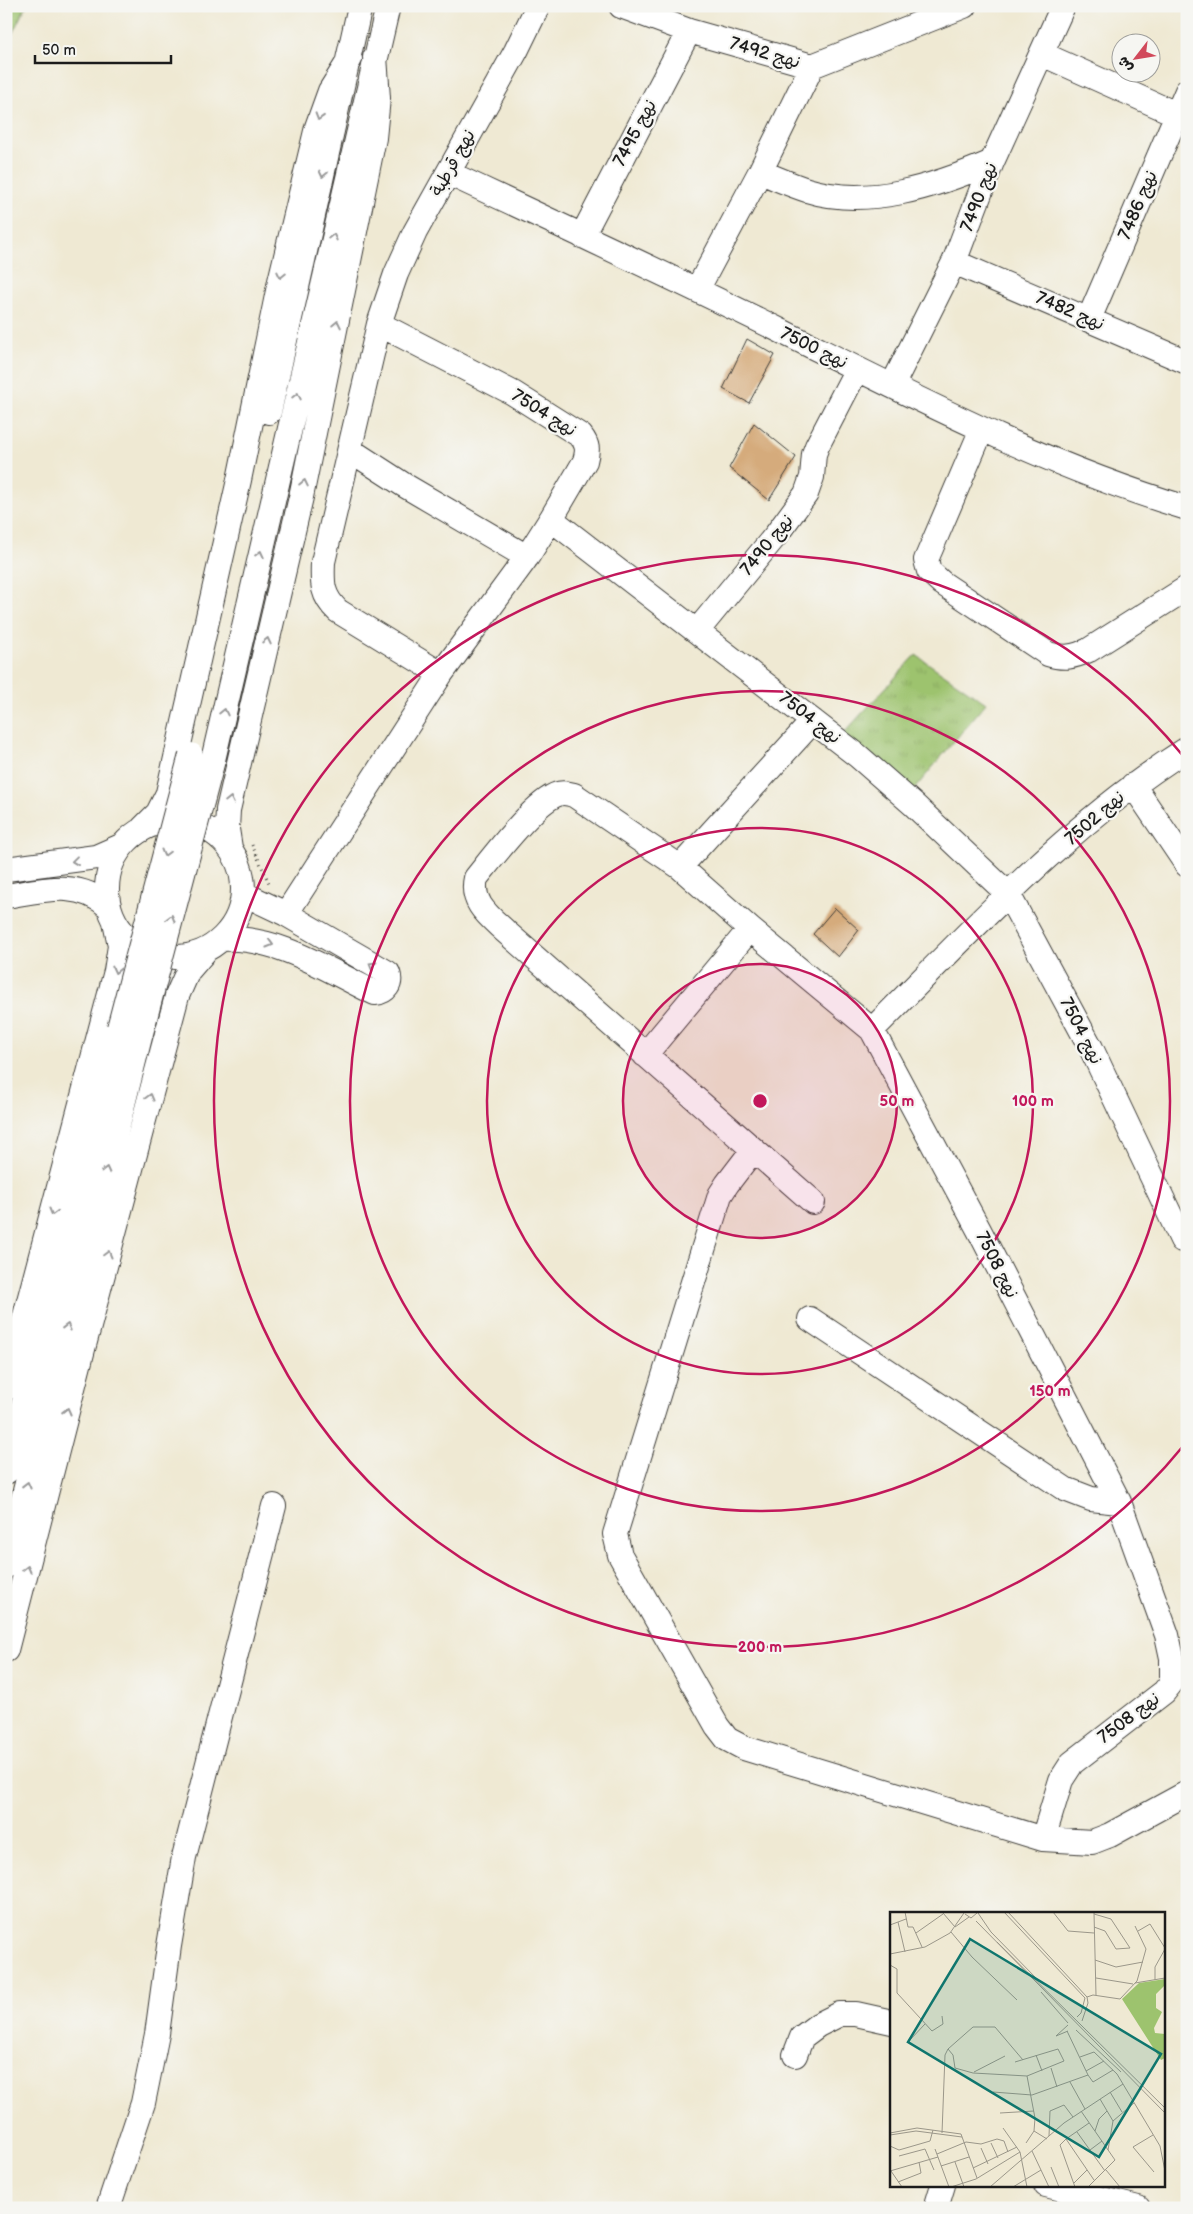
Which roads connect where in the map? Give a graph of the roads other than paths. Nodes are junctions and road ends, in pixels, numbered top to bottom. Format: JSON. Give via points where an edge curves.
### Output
{"nodes":[{"id":1,"x":360,"y":6,"type":"edge"},
{"id":2,"x":388,"y":6,"type":"edge"},
{"id":3,"x":538,"y":6,"type":"edge"},
{"id":4,"x":621,"y":6,"type":"edge"},
{"id":5,"x":964,"y":6,"type":"edge"},
{"id":6,"x":1064,"y":6,"type":"edge"},
{"id":7,"x":689,"y":31,"type":"junction"},
{"id":8,"x":1042,"y":54,"type":"junction"},
{"id":9,"x":375,"y":58,"type":"junction"},
{"id":10,"x":350,"y":59,"type":"junction"},
{"id":11,"x":812,"y":66,"type":"junction"},
{"id":12,"x":1187,"y":91,"type":"edge"},
{"id":13,"x":1176,"y":114,"type":"junction"},
{"id":14,"x":992,"y":162,"type":"junction"},
{"id":15,"x":448,"y":172,"type":"junction"},
{"id":16,"x":760,"y":172,"type":"junction"},
{"id":17,"x":582,"y":236,"type":"junction"},
{"id":18,"x":954,"y":262,"type":"junction"},
{"id":19,"x":698,"y":290,"type":"junction"},
{"id":20,"x":1089,"y":319,"type":"junction"},
{"id":21,"x":379,"y":324,"type":"junction"},
{"id":22,"x":1187,"y":362,"type":"edge"},
{"id":23,"x":857,"y":369,"type":"junction"},
{"id":24,"x":892,"y":386,"type":"junction"},
{"id":25,"x":982,"y":429,"type":"junction"},
{"id":26,"x":350,"y":450,"type":"junction"},
{"id":27,"x":1187,"y":508,"type":"edge"},
{"id":28,"x":551,"y":519,"type":"junction"},
{"id":29,"x":527,"y":557,"type":"junction"},
{"id":30,"x":1187,"y":588,"type":"edge"},
{"id":31,"x":697,"y":631,"type":"junction"},
{"id":32,"x":441,"y":674,"type":"junction"},
{"id":33,"x":813,"y":721,"type":"junction"},
{"id":34,"x":1187,"y":749,"type":"edge"},
{"id":35,"x":202,"y":758,"type":"junction"},
{"id":36,"x":1133,"y":785,"type":"junction"},
{"id":37,"x":144,"y":828,"type":"junction"},
{"id":38,"x":121,"y":846,"type":"junction"},
{"id":39,"x":230,"y":848,"type":"junction"},
{"id":40,"x":1187,"y":865,"type":"edge"},
{"id":41,"x":680,"y":867,"type":"junction"},
{"id":42,"x":6,"y":869,"type":"edge"},
{"id":43,"x":244,"y":894,"type":"junction"},
{"id":44,"x":1008,"y":894,"type":"junction"},
{"id":45,"x":6,"y":896,"type":"edge"},
{"id":46,"x":286,"y":914,"type":"junction"},
{"id":47,"x":112,"y":915,"type":"junction"},
{"id":48,"x":750,"y":929,"type":"junction"},
{"id":49,"x":214,"y":945,"type":"junction"},
{"id":50,"x":872,"y":1030,"type":"junction"},
{"id":51,"x":130,"y":1031,"type":"junction"},
{"id":52,"x":645,"y":1055,"type":"junction"},
{"id":53,"x":754,"y":1150,"type":"junction"},
{"id":54,"x":813,"y":1202,"type":"dead end"},
{"id":55,"x":1182,"y":1240,"type":"dead end"},
{"id":56,"x":810,"y":1319,"type":"dead end"},
{"id":57,"x":6,"y":1388,"type":"edge"},
{"id":58,"x":6,"y":1472,"type":"edge"},
{"id":59,"x":1119,"y":1502,"type":"junction"},
{"id":60,"x":274,"y":1506,"type":"dead end"},
{"id":61,"x":6,"y":1566,"type":"edge"},
{"id":62,"x":6,"y":1650,"type":"edge"},
{"id":63,"x":1187,"y":1793,"type":"edge"},
{"id":64,"x":1043,"y":1839,"type":"junction"},
{"id":65,"x":890,"y":2022,"type":"edge"},
{"id":66,"x":794,"y":2056,"type":"dead end"},
{"id":67,"x":942,"y":2186,"type":"edge"},
{"id":68,"x":1050,"y":2186,"type":"edge"},
{"id":69,"x":108,"y":2208,"type":"edge"},
{"id":70,"x":936,"y":2208,"type":"edge"},
{"id":71,"x":1138,"y":2208,"type":"edge"}],
"edges":[{"from":1,"to":10,"type":"street"},
{"from":2,"to":9,"type":"street"},
{"from":3,"to":15,"type":"street","name":"نهج قرطبة"},
{"from":4,"to":7,"type":"street","name":"نهج 7492"},
{"from":5,"to":11,"type":"street","name":"نهج 7492"},
{"from":6,"to":8,"type":"street","name":"نهج 7490"},
{"from":7,"to":11,"type":"street","name":"نهج 7492"},
{"from":7,"to":17,"type":"street","name":"نهج 7495"},
{"from":8,"to":13,"type":"street"},
{"from":8,"to":14,"type":"street","name":"نهج 7490"},
{"from":35,"to":9,"type":"street","one_way":true},
{"from":39,"to":9,"type":"street","one_way":true,"via":[[228,810],[301,497],[374,138],[378,98]]},
{"from":10,"to":35,"type":"street","one_way":true},
{"from":10,"to":37,"type":"street","one_way":true,"via":[[330,91],[316,127],[168,793]]},
{"from":11,"to":16,"type":"street"},
{"from":12,"to":13,"type":"street","name":"نهج 7486"},
{"from":13,"to":20,"type":"street","name":"نهج 7486"},
{"from":14,"to":16,"type":"street","via":[[934,185],[869,196],[831,196]]},
{"from":14,"to":18,"type":"street","name":"نهج 7490"},
{"from":15,"to":17,"type":"street","name":"نهج 7500"},
{"from":15,"to":21,"type":"street","name":"نهج قرطبة","via":[[407,247]]},
{"from":16,"to":19,"type":"street"},
{"from":17,"to":19,"type":"street","name":"نهج 7500"},
{"from":18,"to":20,"type":"street","name":"نهج 7482"},
{"from":18,"to":24,"type":"street","name":"نهج 7490"},
{"from":19,"to":23,"type":"street","name":"نهج 7500"},
{"from":20,"to":22,"type":"street","name":"نهج 7482"},
{"from":21,"to":26,"type":"street","name":"نهج قرطبة"},
{"from":21,"to":28,"type":"street","name":"نهج 7504","via":[[513,393],[581,436],[588,452]]},
{"from":23,"to":24,"type":"street","name":"نهج 7500"},
{"from":23,"to":31,"type":"street","name":"نهج 7490","via":[[817,446],[806,494]]},
{"from":24,"to":25,"type":"street","name":"نهج 7500"},
{"from":25,"to":27,"type":"street","name":"نهج 7500","via":[[1086,473]]},
{"from":25,"to":30,"type":"street","via":[[926,560],[929,571],[942,583],[1048,654],[1061,658],[1089,650]]},
{"from":26,"to":29,"type":"street"},
{"from":26,"to":32,"type":"street","name":"نهج قرطبة","via":[[323,562],[324,593],[329,603],[353,622]]},
{"from":28,"to":29,"type":"street"},
{"from":28,"to":31,"type":"street","name":"نهج 7504"},
{"from":29,"to":32,"type":"street"},
{"from":31,"to":33,"type":"street","name":"نهج 7504"},
{"from":32,"to":46,"type":"street"},
{"from":33,"to":41,"type":"street"},
{"from":33,"to":44,"type":"street","name":"نهج 7504","via":[[914,805]]},
{"from":34,"to":36,"type":"street","name":"نهج 7502"},
{"from":35,"to":51,"type":"street","bridge":true},
{"from":36,"to":40,"type":"street"},
{"from":36,"to":44,"type":"street","name":"نهج 7502"},
{"from":37,"to":38,"type":"street"},
{"from":37,"to":39,"type":"street","via":[[166,820],[190,822],[212,831]]},
{"from":38,"to":42,"type":"street","one_way":true,"via":[[104,855],[86,859]]},
{"from":38,"to":47,"type":"street","via":[[114,857],[107,882]]},
{"from":39,"to":43,"type":"street","via":[[241,870]]},
{"from":41,"to":48,"type":"street"},
{"from":41,"to":52,"type":"street","via":[[591,805],[561,792],[530,815],[476,878],[473,888],[476,901],[486,914]]},
{"from":43,"to":46,"type":"street"},
{"from":43,"to":49,"type":"street","via":[[237,919]]},
{"from":44,"to":50,"type":"street","name":"نهج 7502"},
{"from":44,"to":55,"type":"street","name":"نهج 7504","via":[[1091,1048]]},
{"from":45,"to":47,"type":"street","via":[[66,888],[85,891],[102,901]]},
{"from":49,"to":46,"type":"street","one_way":true,"via":[[255,940],[281,947],[375,993],[384,991],[390,978],[388,974]]},
{"from":47,"to":49,"type":"street","via":[[130,940],[160,956],[184,957]]},
{"from":47,"to":57,"type":"street","one_way":true,"via":[[120,946],[116,971]]},
{"from":48,"to":50,"type":"street"},
{"from":48,"to":52,"type":"street"},
{"from":62,"to":49,"type":"street","one_way":true,"via":[[82,1349],[177,996],[188,971]]},
{"from":50,"to":59,"type":"street","name":"نهج 7508"},
{"from":51,"to":58,"type":"street"},
{"from":61,"to":51,"type":"street","one_way":true},
{"from":52,"to":53,"type":"street"},
{"from":53,"to":54,"type":"street"},
{"from":53,"to":64,"type":"street","via":[[720,1195],[615,1534],[620,1556],[727,1739],[744,1748]]},
{"from":56,"to":59,"type":"street","via":[[1065,1489],[1091,1499]]},
{"from":59,"to":64,"type":"street","name":"نهج 7508","via":[[1167,1635],[1172,1658],[1172,1682],[1164,1692],[1072,1763],[1061,1780]]},
{"from":60,"to":69,"type":"street","via":[[184,1857],[143,2103]]},
{"from":63,"to":64,"type":"street","via":[[1110,1836],[1092,1842]]},
{"from":65,"to":66,"type":"street","via":[[840,2014],[818,2024],[802,2037]]},
{"from":67,"to":70,"type":"street"},
{"from":68,"to":71,"type":"street"}]}
